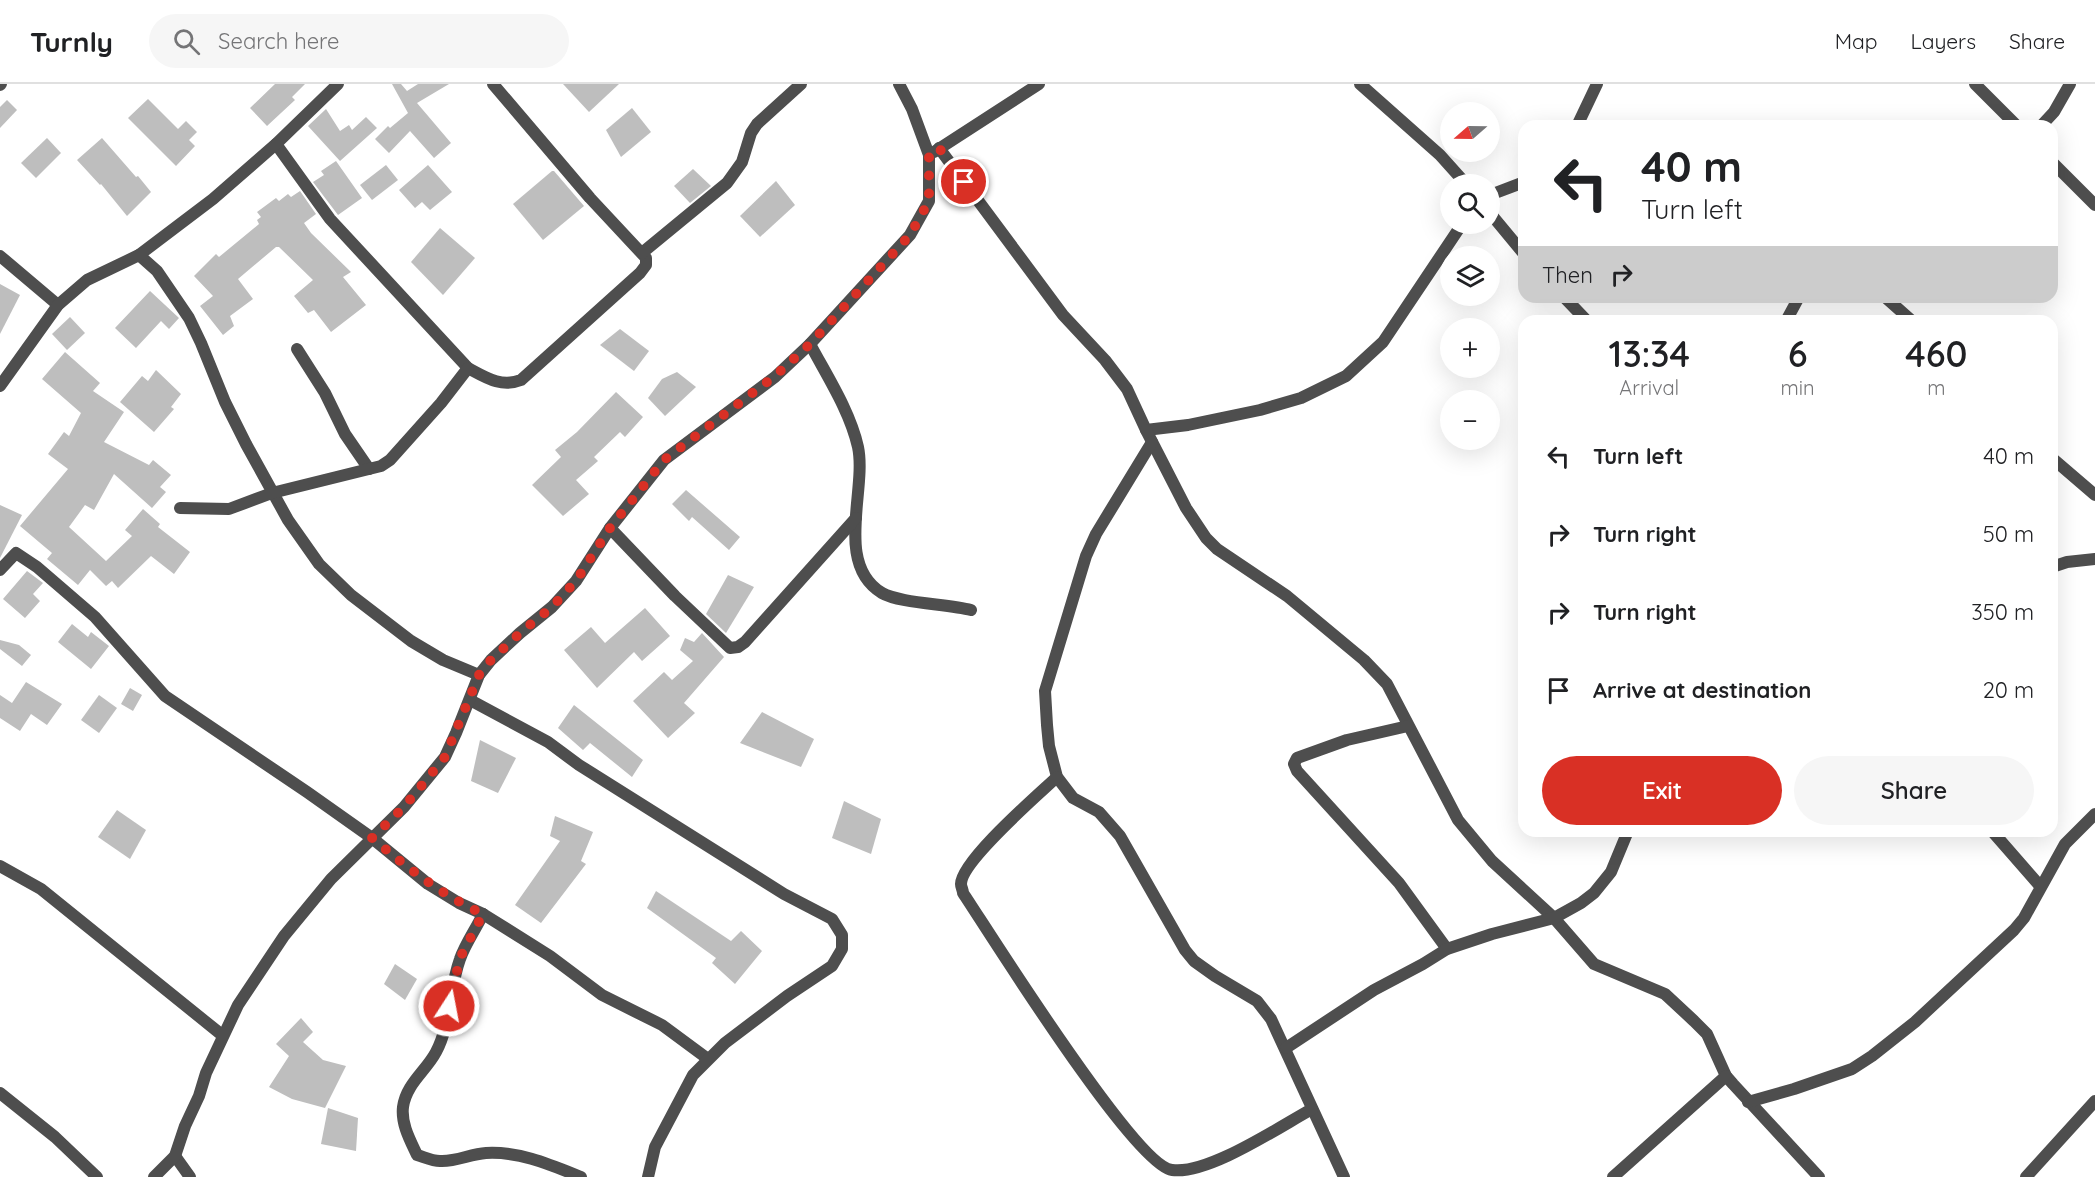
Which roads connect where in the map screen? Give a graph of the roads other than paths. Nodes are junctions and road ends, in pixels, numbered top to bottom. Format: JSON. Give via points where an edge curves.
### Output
{"nodes":[{"id":1,"x":338,"y":84,"type":"edge"},
{"id":2,"x":494,"y":84,"type":"edge"},
{"id":3,"x":801,"y":84,"type":"edge"},
{"id":4,"x":899,"y":84,"type":"edge"},
{"id":5,"x":1039,"y":84,"type":"edge"},
{"id":6,"x":1360,"y":84,"type":"edge"},
{"id":7,"x":1597,"y":84,"type":"edge"},
{"id":8,"x":1975,"y":84,"type":"edge"},
{"id":9,"x":2070,"y":84,"type":"edge"},
{"id":10,"x":1580,"y":120,"type":"edge"},
{"id":11,"x":2011,"y":120,"type":"edge"},
{"id":12,"x":2047,"y":120,"type":"edge"},
{"id":13,"x":276,"y":144,"type":"junction"},
{"id":14,"x":934,"y":151,"type":"junction"},
{"id":15,"x":2058,"y":168,"type":"edge"},
{"id":16,"x":1457,"y":174,"type":"edge"},
{"id":17,"x":1518,"y":184,"type":"edge"},
{"id":18,"x":1500,"y":191,"type":"edge"},
{"id":19,"x":2095,"y":205,"type":"edge"},
{"id":20,"x":1500,"y":225,"type":"edge"},
{"id":21,"x":1455,"y":234,"type":"edge"},
{"id":22,"x":1518,"y":247,"type":"edge"},
{"id":23,"x":642,"y":253,"type":"junction"},
{"id":24,"x":0,"y":255,"type":"edge"},
{"id":25,"x":139,"y":255,"type":"junction"},
{"id":26,"x":1570,"y":303,"type":"edge"},
{"id":27,"x":1892,"y":303,"type":"edge"},
{"id":28,"x":58,"y":306,"type":"junction"},
{"id":29,"x":1581,"y":315,"type":"edge"},
{"id":30,"x":1905,"y":315,"type":"edge"},
{"id":31,"x":810,"y":344,"type":"junction"},
{"id":32,"x":297,"y":348,"type":"dead end"},
{"id":33,"x":468,"y":368,"type":"junction"},
{"id":34,"x":0,"y":386,"type":"edge"},
{"id":35,"x":1146,"y":430,"type":"junction"},
{"id":36,"x":1152,"y":442,"type":"junction"},
{"id":37,"x":2058,"y":463,"type":"edge"},
{"id":38,"x":369,"y":469,"type":"junction"},
{"id":39,"x":272,"y":493,"type":"junction"},
{"id":40,"x":2095,"y":495,"type":"edge"},
{"id":41,"x":180,"y":508,"type":"dead end"},
{"id":42,"x":856,"y":518,"type":"junction"},
{"id":43,"x":610,"y":528,"type":"junction"},
{"id":44,"x":2095,"y":559,"type":"edge"},
{"id":45,"x":2058,"y":565,"type":"edge"},
{"id":46,"x":0,"y":570,"type":"edge"},
{"id":47,"x":971,"y":610,"type":"dead end"},
{"id":48,"x":479,"y":675,"type":"junction"},
{"id":49,"x":470,"y":700,"type":"junction"},
{"id":50,"x":1408,"y":726,"type":"junction"},
{"id":51,"x":1057,"y":777,"type":"junction"},
{"id":52,"x":2095,"y":814,"type":"edge"},
{"id":53,"x":1626,"y":837,"type":"edge"},
{"id":54,"x":1997,"y":837,"type":"edge"},
{"id":55,"x":372,"y":838,"type":"junction"},
{"id":56,"x":0,"y":866,"type":"edge"},
{"id":57,"x":2040,"y":886,"type":"junction"},
{"id":58,"x":483,"y":914,"type":"junction"},
{"id":59,"x":1554,"y":918,"type":"junction"},
{"id":60,"x":1447,"y":949,"type":"junction"},
{"id":61,"x":222,"y":1035,"type":"junction"},
{"id":62,"x":1286,"y":1048,"type":"junction"},
{"id":63,"x":708,"y":1059,"type":"junction"},
{"id":64,"x":1726,"y":1076,"type":"junction"},
{"id":65,"x":0,"y":1093,"type":"edge"},
{"id":66,"x":2095,"y":1101,"type":"edge"},
{"id":67,"x":1748,"y":1102,"type":"junction"},
{"id":68,"x":1312,"y":1109,"type":"junction"},
{"id":69,"x":175,"y":1156,"type":"junction"},
{"id":70,"x":97,"y":1177,"type":"edge"},
{"id":71,"x":154,"y":1177,"type":"edge"},
{"id":72,"x":190,"y":1177,"type":"edge"},
{"id":73,"x":581,"y":1177,"type":"edge"},
{"id":74,"x":648,"y":1177,"type":"edge"},
{"id":75,"x":1344,"y":1177,"type":"edge"},
{"id":76,"x":1613,"y":1177,"type":"edge"},
{"id":77,"x":1819,"y":1177,"type":"edge"},
{"id":78,"x":2026,"y":1177,"type":"edge"}],
"edges":[{"from":1,"to":13,"type":"street"},
{"from":2,"to":23,"type":"street"},
{"from":3,"to":23,"type":"street","via":[[757,124],[742,162],[727,183]]},
{"from":4,"to":14,"type":"street"},
{"from":5,"to":14,"type":"street"},
{"from":6,"to":16,"type":"street"},
{"from":7,"to":10,"type":"street"},
{"from":8,"to":11,"type":"street"},
{"from":9,"to":12,"type":"street"},
{"from":13,"to":25,"type":"street","via":[[213,199]]},
{"from":13,"to":33,"type":"street","via":[[330,219]]},
{"from":14,"to":31,"type":"street","via":[[929,201],[910,235]]},
{"from":14,"to":35,"type":"street","via":[[1062,315],[1105,360],[1127,389]]},
{"from":15,"to":19,"type":"street"},
{"from":17,"to":18,"type":"street"},
{"from":20,"to":22,"type":"street"},
{"from":21,"to":35,"type":"street","via":[[1383,342],[1346,376],[1301,398],[1260,410]]},
{"from":23,"to":33,"type":"street","via":[[646,265],[640,273],[521,380],[510,384],[494,381]]},
{"from":24,"to":28,"type":"street"},
{"from":25,"to":28,"type":"street","via":[[87,280]]},
{"from":25,"to":39,"type":"street","via":[[157,271],[189,318],[225,402]]},
{"from":26,"to":29,"type":"street"},
{"from":27,"to":30,"type":"street"},
{"from":28,"to":34,"type":"street"},
{"from":31,"to":42,"type":"street","via":[[847,414],[858,447]]},
{"from":31,"to":43,"type":"street","via":[[775,376],[664,460]]},
{"from":32,"to":38,"type":"street"},
{"from":33,"to":38,"type":"street","via":[[390,460]]},
{"from":35,"to":36,"type":"street"},
{"from":36,"to":50,"type":"street","via":[[1206,538],[1287,596],[1364,660],[1387,684]]},
{"from":36,"to":51,"type":"street","via":[[1086,556],[1045,691],[1049,746]]},
{"from":37,"to":40,"type":"street"},
{"from":38,"to":39,"type":"street"},
{"from":39,"to":41,"type":"street","via":[[229,509]]},
{"from":39,"to":48,"type":"street","via":[[302,542],[351,595],[430,653]]},
{"from":42,"to":43,"type":"street","via":[[745,642],[730,648]]},
{"from":42,"to":47,"type":"street","via":[[861,567],[876,588],[900,599]]},
{"from":43,"to":48,"type":"street","via":[[576,581]]},
{"from":44,"to":45,"type":"street"},
{"from":46,"to":55,"type":"street","via":[[16,553],[37,567],[95,617],[165,696]]},
{"from":48,"to":49,"type":"street"},
{"from":49,"to":55,"type":"street","via":[[445,757],[404,807]]},
{"from":49,"to":63,"type":"street","via":[[548,742],[836,925],[843,949],[832,966]]},
{"from":50,"to":59,"type":"street","via":[[1458,820],[1492,861]]},
{"from":50,"to":60,"type":"street","via":[[1347,740],[1297,758],[1294,764],[1399,883]]},
{"from":51,"to":62,"type":"street","via":[[1073,798],[1099,812],[1120,836],[1194,961],[1257,1001]]},
{"from":51,"to":68,"type":"street","via":[[984,846],[961,883],[963,893],[1015,972],[1117,1120],[1169,1170],[1189,1170],[1228,1155]]},
{"from":52,"to":57,"type":"street","via":[[2065,844]]},
{"from":53,"to":59,"type":"street","via":[[1611,872],[1594,892]]},
{"from":54,"to":57,"type":"street"},
{"from":55,"to":58,"type":"street","via":[[428,884]]},
{"from":55,"to":61,"type":"street","via":[[331,879],[284,936]]},
{"from":56,"to":61,"type":"street","via":[[41,889]]},
{"from":57,"to":67,"type":"street","via":[[2014,930],[1915,1022],[1872,1056],[1836,1075]]},
{"from":58,"to":63,"type":"street","via":[[602,995],[662,1024]]},
{"from":58,"to":73,"type":"street","via":[[460,958],[436,1052],[407,1094],[403,1106],[407,1134],[417,1155],[439,1161],[485,1153],[505,1154],[529,1157]]},
{"from":59,"to":60,"type":"street"},
{"from":59,"to":64,"type":"street","via":[[1594,964],[1665,994],[1707,1034]]},
{"from":60,"to":62,"type":"street","via":[[1374,990]]},
{"from":61,"to":69,"type":"street"},
{"from":62,"to":68,"type":"street"},
{"from":63,"to":74,"type":"street","via":[[693,1076],[667,1123],[655,1147]]},
{"from":64,"to":67,"type":"street"},
{"from":64,"to":76,"type":"street"},
{"from":65,"to":70,"type":"street"},
{"from":66,"to":78,"type":"street"},
{"from":67,"to":77,"type":"street"},
{"from":68,"to":75,"type":"street"},
{"from":69,"to":71,"type":"street"},
{"from":69,"to":72,"type":"street"}]}
